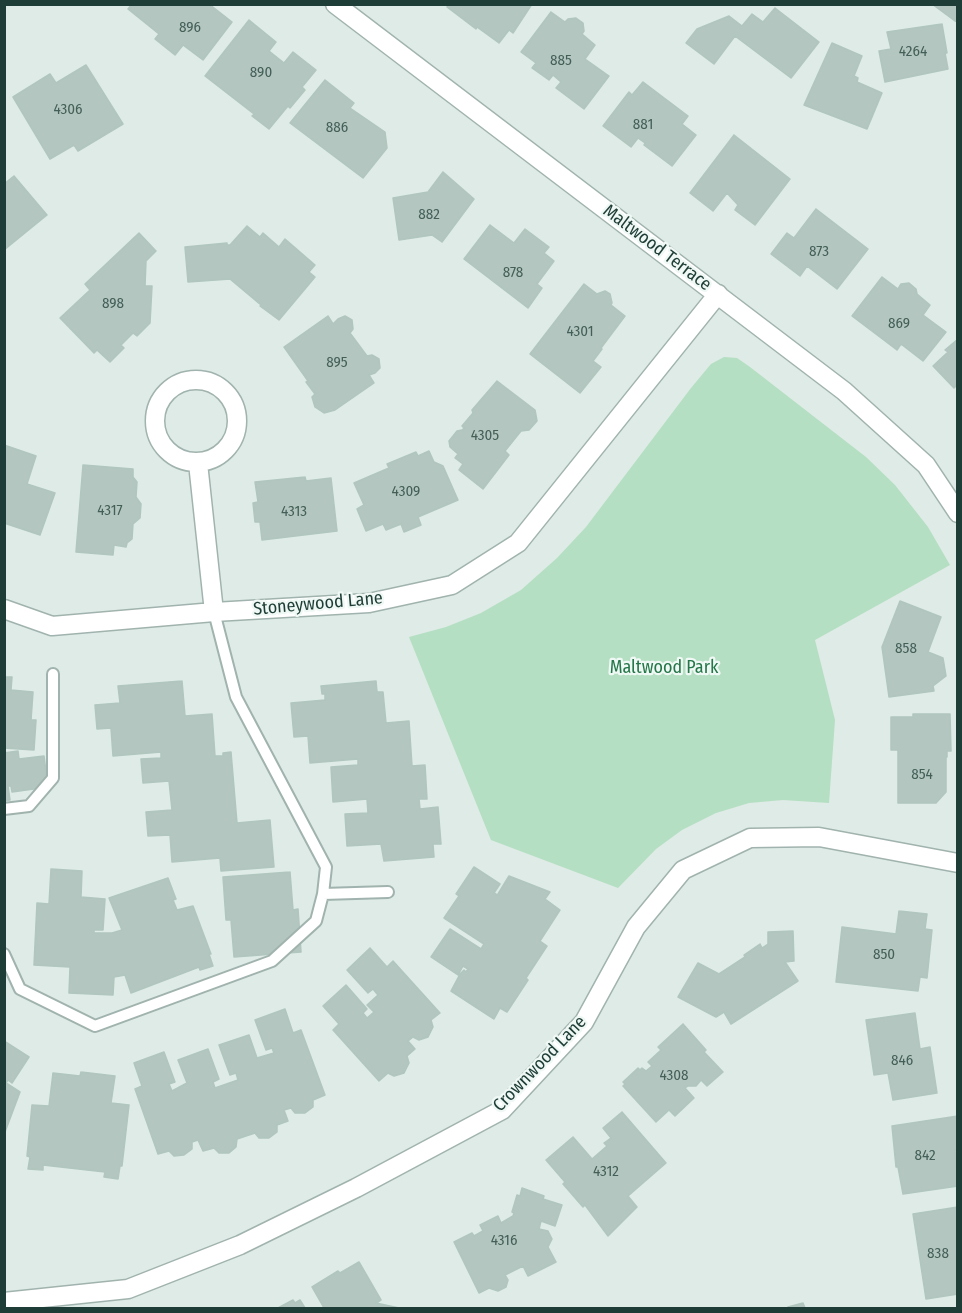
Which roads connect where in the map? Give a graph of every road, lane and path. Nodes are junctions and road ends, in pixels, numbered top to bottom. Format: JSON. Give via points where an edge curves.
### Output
{"nodes":[{"id":1,"x":343,"y":7,"type":"edge"},
{"id":2,"x":718,"y":294,"type":"junction"},
{"id":3,"x":198,"y":463,"type":"junction"},
{"id":4,"x":957,"y":513,"type":"edge"},
{"id":5,"x":4,"y":609,"type":"edge"},
{"id":6,"x":214,"y":612,"type":"junction"},
{"id":7,"x":53,"y":674,"type":"dead end"},
{"id":8,"x":4,"y":809,"type":"edge"},
{"id":9,"x":957,"y":863,"type":"edge"},
{"id":10,"x":388,"y":892,"type":"dead end"},
{"id":11,"x":323,"y":894,"type":"junction"},
{"id":12,"x":4,"y":954,"type":"edge"},
{"id":13,"x":4,"y":1302,"type":"edge"}],
"edges":[{"from":1,"to":2,"type":"street","name":"Maltwood Terrace"},
{"from":2,"to":4,"type":"street","name":"Maltwood Terrace","via":[[844,391],[926,465]]},
{"from":2,"to":6,"type":"street","name":"Stoneywood Lane","via":[[519,543],[452,585],[369,603]]},
{"from":3,"to":3,"type":"street","via":[[216,458],[230,446],[237,429],[236,410],[227,394],[212,383],[194,380],[176,384],[162,396],[155,413],[156,432],[164,448],[180,459]]},
{"from":3,"to":6,"type":"street"},
{"from":5,"to":6,"type":"street","name":"Stoneywood Lane","via":[[52,626]]},
{"from":6,"to":11,"type":"lane","via":[[236,697],[326,867]]},
{"from":7,"to":8,"type":"lane","via":[[53,778],[29,807]]},
{"from":9,"to":13,"type":"street","name":"Crownwood Lane","via":[[819,837],[750,838],[683,870],[636,927],[584,1022],[502,1110],[240,1245],[128,1289]]},
{"from":10,"to":11,"type":"lane"},
{"from":11,"to":12,"type":"lane","via":[[316,921],[272,961],[95,1026],[20,989]]}]}
